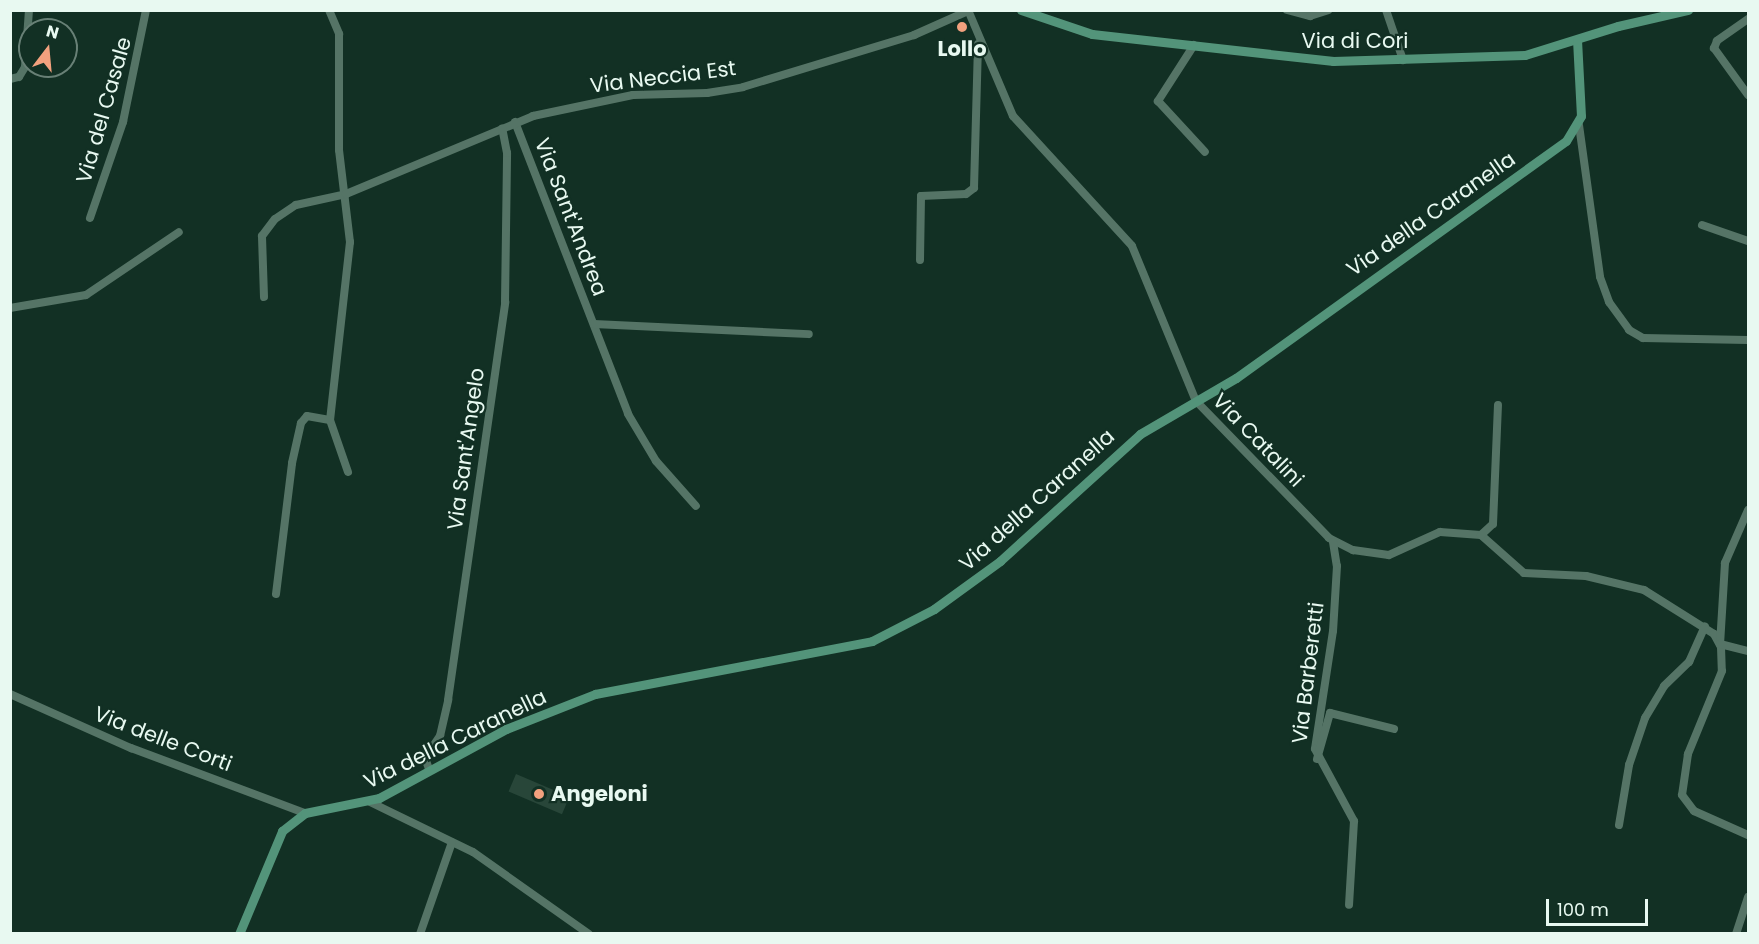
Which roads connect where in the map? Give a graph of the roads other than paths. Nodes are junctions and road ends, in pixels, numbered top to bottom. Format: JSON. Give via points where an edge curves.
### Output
{"nodes":[{"id":1,"x":29,"y":10,"type":"edge"},
{"id":2,"x":146,"y":10,"type":"edge"},
{"id":3,"x":329,"y":10,"type":"edge"},
{"id":4,"x":1021,"y":10,"type":"edge"},
{"id":5,"x":1287,"y":10,"type":"edge"},
{"id":6,"x":1328,"y":10,"type":"edge"},
{"id":7,"x":1386,"y":10,"type":"edge"},
{"id":8,"x":1688,"y":10,"type":"edge"},
{"id":9,"x":968,"y":11,"type":"edge"},
{"id":10,"x":1749,"y":19,"type":"edge"},
{"id":11,"x":978,"y":39,"type":"junction"},
{"id":12,"x":1577,"y":40,"type":"junction"},
{"id":13,"x":1194,"y":45,"type":"junction"},
{"id":14,"x":1403,"y":60,"type":"junction"},
{"id":15,"x":10,"y":79,"type":"edge"},
{"id":16,"x":1749,"y":95,"type":"edge"},
{"id":17,"x":515,"y":122,"type":"junction"},
{"id":18,"x":1579,"y":125,"type":"junction"},
{"id":19,"x":502,"y":128,"type":"junction"},
{"id":20,"x":1205,"y":152,"type":"dead end"},
{"id":21,"x":346,"y":194,"type":"junction"},
{"id":22,"x":90,"y":218,"type":"dead end"},
{"id":23,"x":1702,"y":225,"type":"dead end"},
{"id":24,"x":179,"y":232,"type":"dead end"},
{"id":25,"x":1749,"y":241,"type":"edge"},
{"id":26,"x":920,"y":260,"type":"dead end"},
{"id":27,"x":264,"y":297,"type":"dead end"},
{"id":28,"x":10,"y":308,"type":"edge"},
{"id":29,"x":594,"y":324,"type":"junction"},
{"id":30,"x":809,"y":334,"type":"dead end"},
{"id":31,"x":1749,"y":340,"type":"edge"},
{"id":32,"x":1196,"y":401,"type":"junction"},
{"id":33,"x":1498,"y":405,"type":"dead end"},
{"id":34,"x":330,"y":420,"type":"junction"},
{"id":35,"x":348,"y":472,"type":"dead end"},
{"id":36,"x":696,"y":506,"type":"dead end"},
{"id":37,"x":1749,"y":510,"type":"edge"},
{"id":38,"x":1481,"y":535,"type":"junction"},
{"id":39,"x":1333,"y":542,"type":"junction"},
{"id":40,"x":276,"y":594,"type":"dead end"},
{"id":41,"x":1705,"y":626,"type":"junction"},
{"id":42,"x":1720,"y":644,"type":"junction"},
{"id":43,"x":1749,"y":651,"type":"edge"},
{"id":44,"x":10,"y":694,"type":"edge"},
{"id":45,"x":1394,"y":729,"type":"dead end"},
{"id":46,"x":1317,"y":759,"type":"junction"},
{"id":47,"x":429,"y":769,"type":"junction"},
{"id":48,"x":370,"y":802,"type":"junction"},
{"id":49,"x":305,"y":813,"type":"junction"},
{"id":50,"x":1619,"y":825,"type":"dead end"},
{"id":51,"x":1749,"y":835,"type":"edge"},
{"id":52,"x":452,"y":842,"type":"junction"},
{"id":53,"x":1749,"y":897,"type":"edge"},
{"id":54,"x":1349,"y":905,"type":"dead end"},
{"id":55,"x":239,"y":933,"type":"edge"},
{"id":56,"x":420,"y":933,"type":"edge"},
{"id":57,"x":589,"y":933,"type":"edge"},
{"id":58,"x":1736,"y":933,"type":"edge"}],
"edges":[{"from":1,"to":15,"type":"street","via":[[25,67],[19,76]]},
{"from":2,"to":22,"type":"street","name":"Via del Casale","via":[[123,122]]},
{"from":3,"to":21,"type":"street","via":[[339,34],[338,142]]},
{"from":4,"to":13,"type":"main road","name":"Via di Cori","via":[[1092,34]]},
{"from":5,"to":6,"type":"street","via":[[1312,16]]},
{"from":7,"to":14,"type":"street"},
{"from":8,"to":12,"type":"main road","name":"Via di Cori"},
{"from":9,"to":11,"type":"street","name":"Via Catalini"},
{"from":9,"to":17,"type":"street","name":"Via Neccia Est","via":[[914,35],[743,87],[624,97]]},
{"from":10,"to":16,"type":"street","via":[[1717,41],[1714,48]]},
{"from":11,"to":26,"type":"street","via":[[974,188],[966,194],[921,196]]},
{"from":11,"to":32,"type":"street","name":"Via Catalini","via":[[1015,119],[1132,246]]},
{"from":12,"to":14,"type":"main road","name":"Via di Cori","via":[[1526,55]]},
{"from":12,"to":18,"type":"main road"},
{"from":13,"to":14,"type":"main road","name":"Via di Cori","via":[[1303,60]]},
{"from":13,"to":20,"type":"street","via":[[1158,100]]},
{"from":17,"to":19,"type":"street","name":"Via Neccia Est"},
{"from":17,"to":29,"type":"street","name":"Via Sant'Andrea"},
{"from":18,"to":31,"type":"street","via":[[1600,277],[1609,302],[1630,332],[1645,338]]},
{"from":18,"to":32,"type":"main road","name":"Via della Caranella","via":[[1561,145],[1236,378]]},
{"from":19,"to":21,"type":"street","name":"Via Neccia Est"},
{"from":19,"to":47,"type":"street","name":"Via Sant'Angelo","via":[[507,153],[505,302],[448,705],[439,738],[425,759]]},
{"from":21,"to":27,"type":"street","name":"Via Neccia Est","via":[[296,206],[266,228],[260,251]]},
{"from":21,"to":34,"type":"street","via":[[350,242]]},
{"from":23,"to":25,"type":"street"},
{"from":24,"to":28,"type":"street","via":[[86,295]]},
{"from":29,"to":30,"type":"street","name":"Via Sant'Andrea"},
{"from":29,"to":36,"type":"street","name":"Via Sant'Andrea","via":[[634,425],[657,461]]},
{"from":32,"to":39,"type":"street","name":"Via Catalini"},
{"from":32,"to":47,"type":"main road","name":"Via della Caranella","via":[[1133,439],[993,567],[896,632],[864,642],[606,691],[515,724]]},
{"from":33,"to":38,"type":"street","via":[[1493,524]]},
{"from":34,"to":35,"type":"street"},
{"from":34,"to":40,"type":"street","via":[[307,416],[301,423],[292,463]]},
{"from":37,"to":42,"type":"street","via":[[1725,563],[1726,618]]},
{"from":38,"to":39,"type":"street","via":[[1440,532],[1391,555]]},
{"from":38,"to":41,"type":"street","via":[[1524,573],[1586,576],[1644,590]]},
{"from":39,"to":46,"type":"street","name":"Via Barberetti","via":[[1336,586],[1318,715]]},
{"from":41,"to":42,"type":"street"},
{"from":41,"to":50,"type":"street","via":[[1689,663],[1662,689],[1642,724]]},
{"from":42,"to":43,"type":"street"},
{"from":42,"to":51,"type":"street","via":[[1721,675],[1688,754],[1682,795],[1691,809]]},
{"from":44,"to":49,"type":"street","name":"Via delle Corti","via":[[131,748]]},
{"from":45,"to":46,"type":"street","via":[[1330,713]]},
{"from":46,"to":54,"type":"street","name":"Via Barberetti","via":[[1348,802],[1354,821],[1356,862]]},
{"from":47,"to":48,"type":"main road","name":"Via della Caranella"},
{"from":48,"to":49,"type":"main road","name":"Via della Caranella"},
{"from":48,"to":52,"type":"street"},
{"from":49,"to":55,"type":"main road","name":"Via della Caranella","via":[[282,831]]},
{"from":52,"to":56,"type":"street"},
{"from":52,"to":57,"type":"street","via":[[552,904]]},
{"from":53,"to":58,"type":"street"}]}
